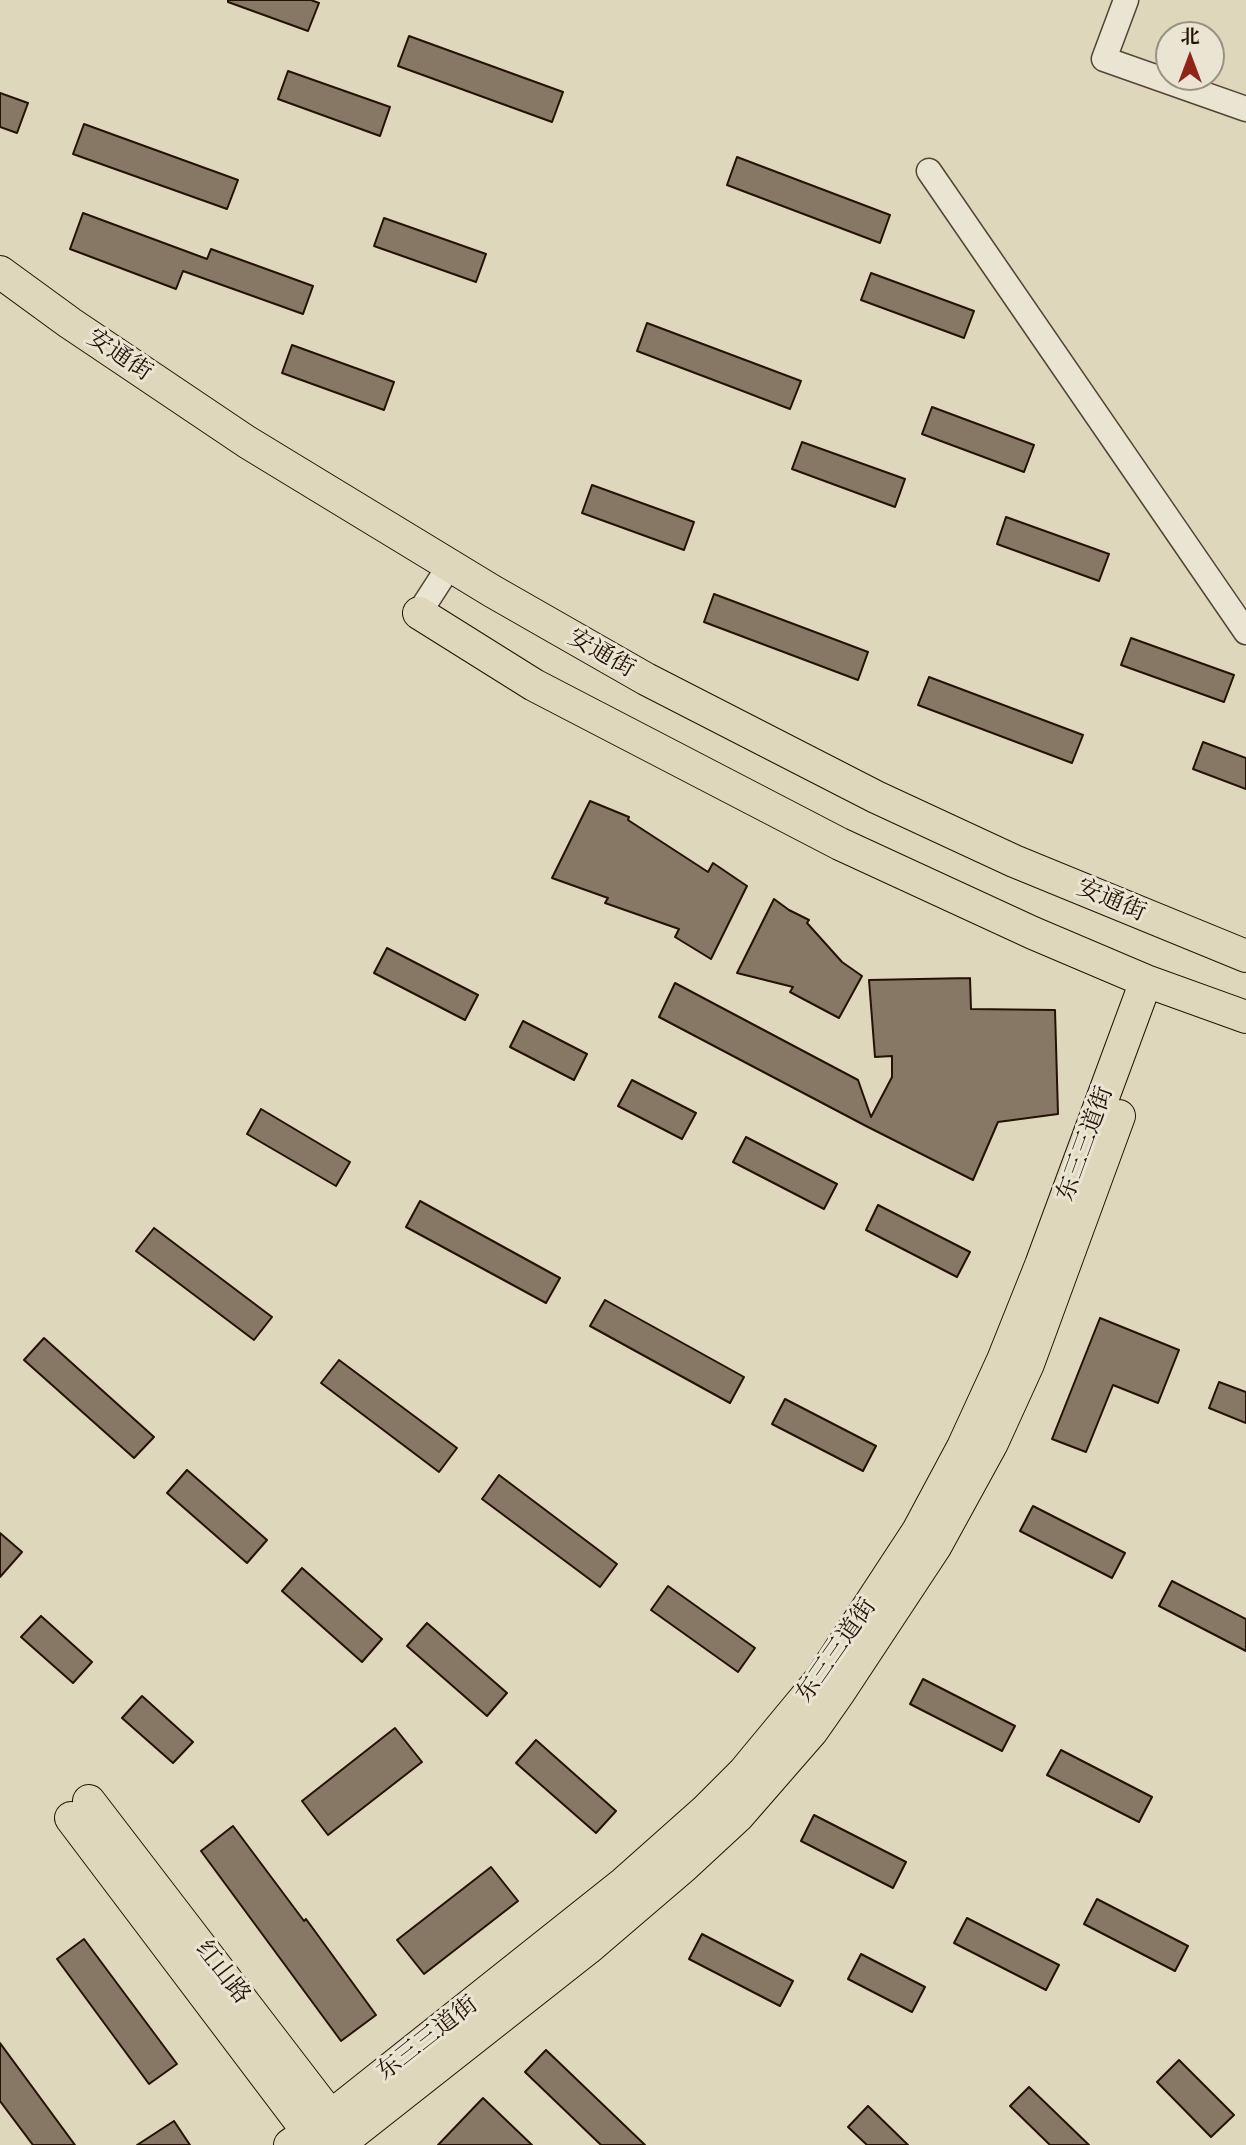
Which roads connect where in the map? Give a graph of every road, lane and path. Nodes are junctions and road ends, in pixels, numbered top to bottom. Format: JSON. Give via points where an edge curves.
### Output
{"nodes":[{"id":1,"x":1126,"y":0,"type":"edge"},
{"id":2,"x":1246,"y":109,"type":"edge"},
{"id":3,"x":929,"y":171,"type":"dead end"},
{"id":4,"x":0,"y":272,"type":"edge"},
{"id":5,"x":450,"y":565,"type":"junction"},
{"id":6,"x":419,"y":613,"type":"joint"},
{"id":7,"x":1246,"y":632,"type":"edge"},
{"id":8,"x":1246,"y":956,"type":"edge"},
{"id":9,"x":1155,"y":984,"type":"junction"},
{"id":10,"x":1246,"y":1017,"type":"edge"},
{"id":11,"x":80,"y":1810,"type":"dead end"},
{"id":12,"x":327,"y":2138,"type":"edge"}],
"edges":[{"from":1,"to":2,"type":"lane","via":[[1104,59]]},
{"from":3,"to":7,"type":"lane"},
{"from":4,"to":5,"type":"main road","name":"安通街","via":[[247,442]]},
{"from":5,"to":6,"type":"lane"},
{"from":5,"to":8,"type":"main road","name":"安通街","via":[[646,679],[876,797],[1014,861]]},
{"from":6,"to":9,"type":"main road","via":[[534,685],[841,844]]},
{"from":9,"to":10,"type":"main road"},
{"from":9,"to":12,"type":"main road","name":"东三三道街","via":[[1062,1276],[1028,1364],[992,1443],[935,1547],[840,1691],[746,1807],[684,1866],[587,1949]]},
{"from":11,"to":12,"type":"main road","name":"红山路"}]}
